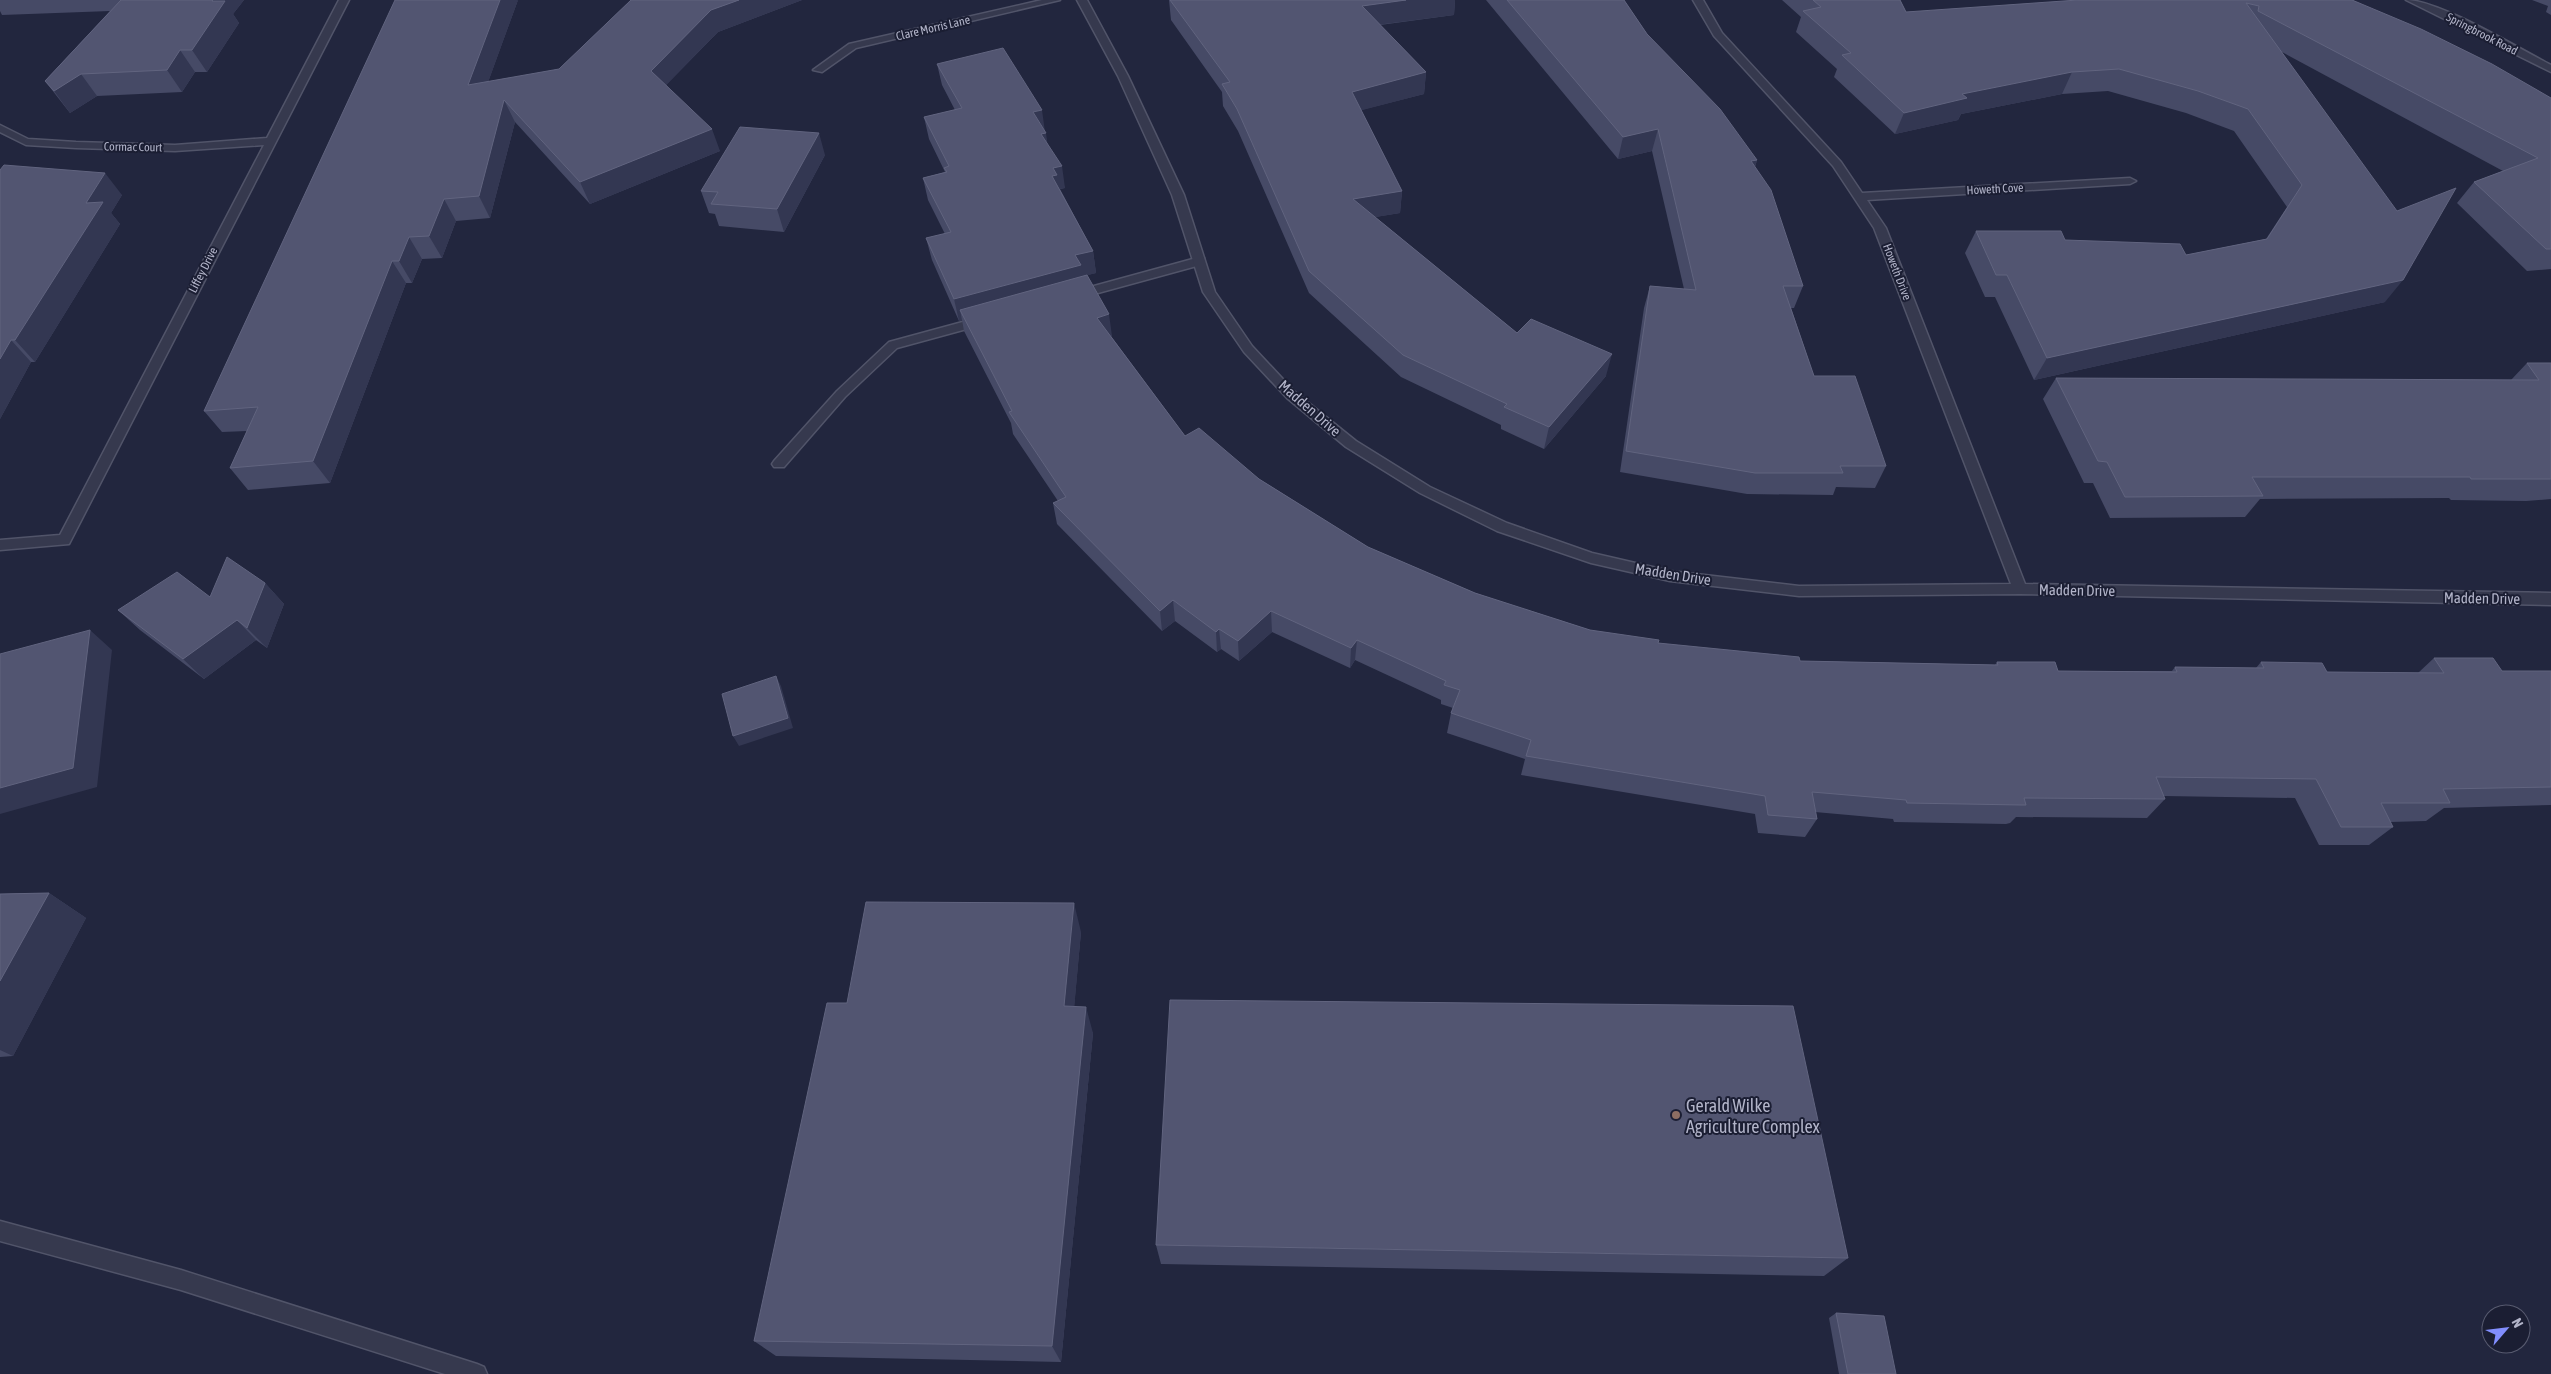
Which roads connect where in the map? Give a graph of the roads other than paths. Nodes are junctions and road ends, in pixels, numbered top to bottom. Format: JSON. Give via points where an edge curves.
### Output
{"nodes":[{"id":1,"x":344,"y":0,"type":"edge"},
{"id":2,"x":1055,"y":0,"type":"edge"},
{"id":3,"x":1082,"y":0,"type":"edge"},
{"id":4,"x":1698,"y":0,"type":"edge"},
{"id":5,"x":2411,"y":0,"type":"edge"},
{"id":6,"x":2551,"y":69,"type":"edge"},
{"id":7,"x":818,"y":70,"type":"dead end"},
{"id":8,"x":0,"y":128,"type":"edge"},
{"id":9,"x":269,"y":141,"type":"junction"},
{"id":10,"x":2130,"y":181,"type":"dead end"},
{"id":11,"x":1860,"y":197,"type":"junction"},
{"id":12,"x":1200,"y":261,"type":"junction"},
{"id":13,"x":1066,"y":298,"type":"edge"},
{"id":14,"x":989,"y":319,"type":"edge"},
{"id":15,"x":779,"y":464,"type":"dead end"},
{"id":16,"x":0,"y":545,"type":"edge"},
{"id":17,"x":2020,"y":589,"type":"junction"},
{"id":18,"x":2551,"y":599,"type":"edge"},
{"id":19,"x":0,"y":1231,"type":"edge"},
{"id":20,"x":476,"y":1374,"type":"edge"}],
"edges":[{"from":1,"to":9,"type":"street","name":"Liffey Drive"},
{"from":2,"to":7,"type":"street","name":"Clare Morris Lane","via":[[853,46]]},
{"from":3,"to":12,"type":"street","name":"Madden Drive","via":[[1123,76],[1178,195]]},
{"from":4,"to":11,"type":"street","name":"Howeth Drive","via":[[1718,34],[1837,164]]},
{"from":5,"to":6,"type":"street","name":"Springbrook Road"},
{"from":8,"to":9,"type":"street","name":"Cormac Court","via":[[26,142],[76,145],[175,148]]},
{"from":9,"to":16,"type":"street","name":"Liffey Drive","via":[[64,540]]},
{"from":10,"to":11,"type":"street","name":"Howeth Cove"},
{"from":11,"to":17,"type":"street","name":"Howeth Drive","via":[[1880,228]]},
{"from":12,"to":13,"type":"street"},
{"from":12,"to":17,"type":"street","name":"Madden Drive","via":[[1209,292],[1248,349],[1291,395],[1351,444],[1425,490],[1502,527],[1591,558],[1670,576],[1799,591]]},
{"from":14,"to":15,"type":"street","via":[[893,345],[841,394]]},
{"from":17,"to":18,"type":"street","name":"Madden Drive"},
{"from":19,"to":20,"type":"street","via":[[181,1280]]}]}
